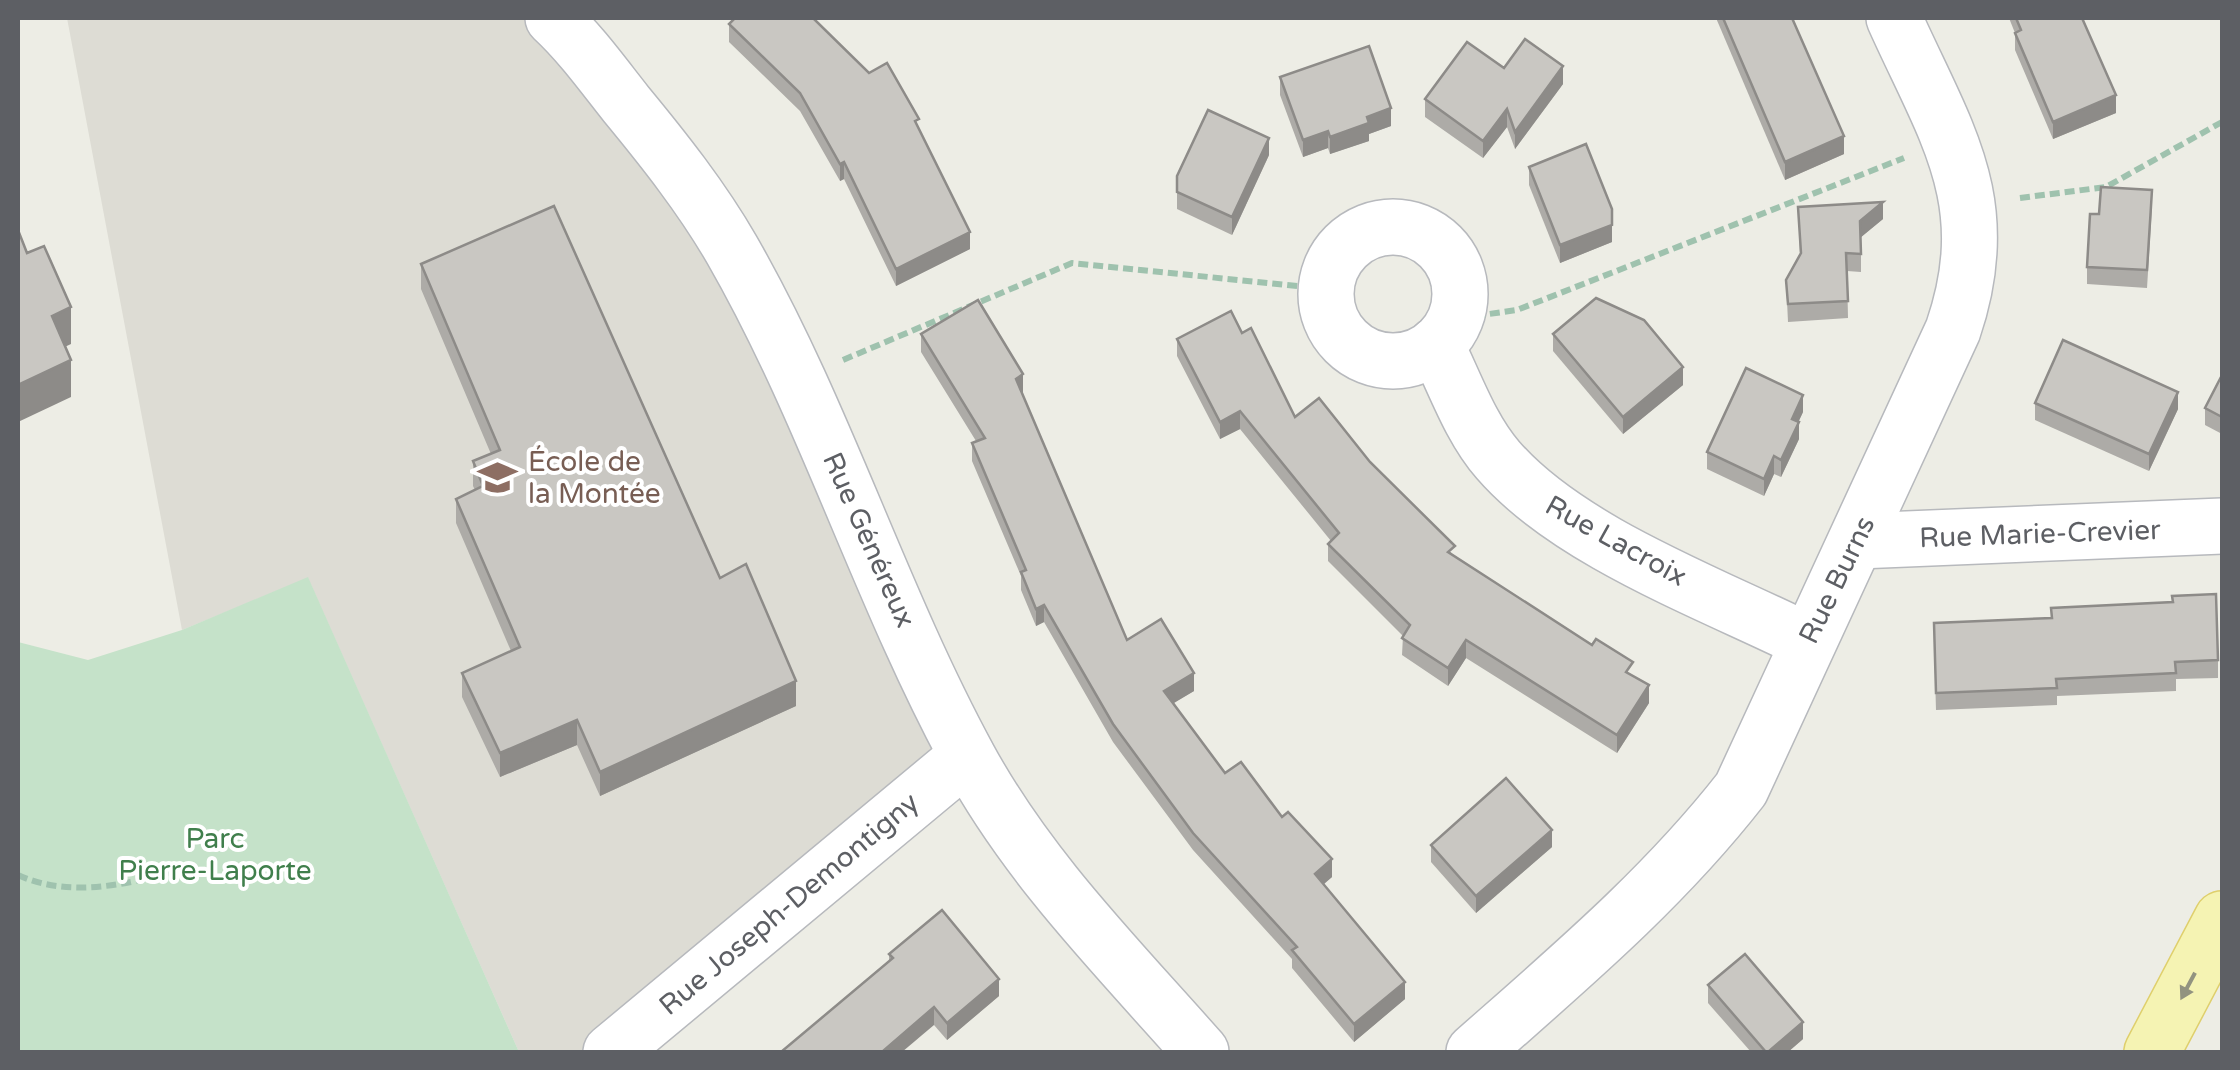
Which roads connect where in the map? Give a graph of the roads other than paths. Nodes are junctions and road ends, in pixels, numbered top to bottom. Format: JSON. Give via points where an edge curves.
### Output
{"nodes":[{"id":1,"x":553,"y":18,"type":"edge"},
{"id":2,"x":1894,"y":18,"type":"edge"},
{"id":3,"x":1446,"y":332,"type":"junction"},
{"id":4,"x":2222,"y":526,"type":"edge"},
{"id":5,"x":1858,"y":541,"type":"junction"},
{"id":6,"x":1806,"y":641,"type":"junction"},
{"id":7,"x":968,"y":756,"type":"junction"},
{"id":8,"x":2222,"y":919,"type":"edge"},
{"id":9,"x":611,"y":1052,"type":"edge"},
{"id":10,"x":1201,"y":1052,"type":"edge"},
{"id":11,"x":1474,"y":1052,"type":"edge"},
{"id":12,"x":2152,"y":1052,"type":"edge"}],
"edges":[{"from":1,"to":7,"type":"street","name":"Rue Généreux","via":[[694,191],[732,248],[798,378]]},
{"from":2,"to":5,"type":"street","name":"Rue Burns","via":[[1949,141],[1968,194],[1973,233],[1962,302]]},
{"from":3,"to":3,"type":"street","name":"Rue Lacroix","via":[[1404,360],[1365,355],[1336,330],[1328,312],[1332,266],[1354,240],[1385,227],[1430,238],[1457,274],[1460,297]]},
{"from":3,"to":6,"type":"street","name":"Rue Lacroix","via":[[1486,442],[1526,489],[1584,530]]},
{"from":4,"to":5,"type":"street","name":"Rue Marie-Crevier"},
{"from":5,"to":6,"type":"street","name":"Rue Burns"},
{"from":6,"to":11,"type":"street","name":"Rue Burns","via":[[1741,789],[1706,834],[1637,907]]},
{"from":7,"to":9,"type":"street","name":"Rue Joseph-Demontigny"},
{"from":7,"to":10,"type":"street","name":"Rue Généreux","via":[[1060,893]]},
{"from":8,"to":12,"type":"main road","one_way":true}]}
